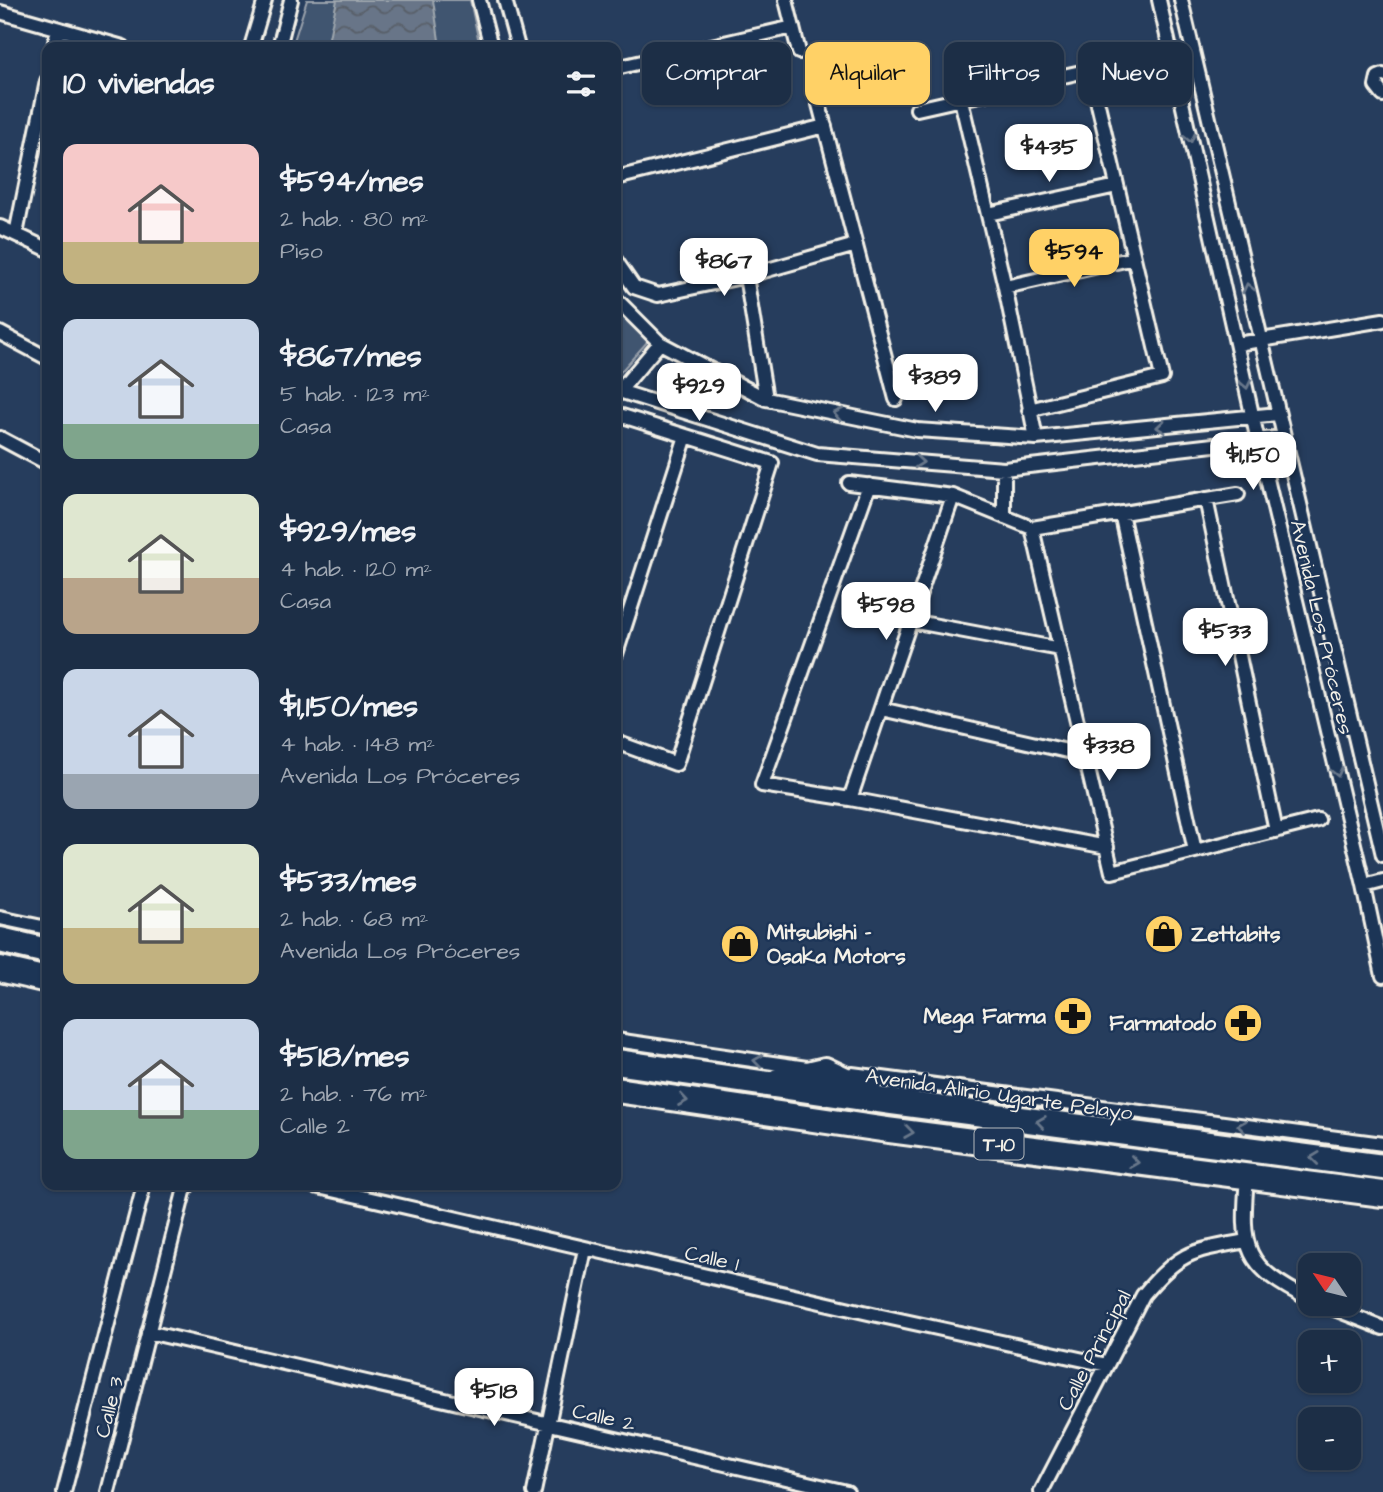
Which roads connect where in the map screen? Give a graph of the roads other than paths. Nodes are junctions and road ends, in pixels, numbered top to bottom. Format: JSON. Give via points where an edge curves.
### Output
{"nodes":[{"id":1,"x":265,"y":0,"type":"edge"},
{"id":2,"x":291,"y":0,"type":"edge"},
{"id":3,"x":503,"y":0,"type":"edge"},
{"id":4,"x":786,"y":0,"type":"edge"},
{"id":5,"x":1158,"y":0,"type":"edge"},
{"id":6,"x":1181,"y":0,"type":"edge"},
{"id":7,"x":480,"y":3,"type":"edge"},
{"id":8,"x":0,"y":12,"type":"edge"},
{"id":9,"x":793,"y":27,"type":"junction"},
{"id":10,"x":58,"y":29,"type":"junction"},
{"id":11,"x":55,"y":42,"type":"edge"},
{"id":12,"x":105,"y":42,"type":"edge"},
{"id":13,"x":252,"y":42,"type":"edge"},
{"id":14,"x":280,"y":42,"type":"edge"},
{"id":15,"x":490,"y":42,"type":"edge"},
{"id":16,"x":516,"y":42,"type":"edge"},
{"id":17,"x":799,"y":52,"type":"dead end"},
{"id":18,"x":621,"y":67,"type":"edge"},
{"id":19,"x":1383,"y":75,"type":"edge"},
{"id":20,"x":1383,"y":95,"type":"edge"},
{"id":21,"x":944,"y":103,"type":"edge"},
{"id":22,"x":819,"y":105,"type":"edge"},
{"id":23,"x":962,"y":105,"type":"edge"},
{"id":24,"x":1098,"y":105,"type":"edge"},
{"id":25,"x":42,"y":106,"type":"edge"},
{"id":26,"x":917,"y":109,"type":"dead end"},
{"id":27,"x":825,"y":126,"type":"junction"},
{"id":28,"x":621,"y":177,"type":"edge"},
{"id":29,"x":1117,"y":186,"type":"junction"},
{"id":30,"x":988,"y":214,"type":"junction"},
{"id":31,"x":0,"y":227,"type":"edge"},
{"id":32,"x":16,"y":234,"type":"junction"},
{"id":33,"x":856,"y":245,"type":"junction"},
{"id":34,"x":42,"y":247,"type":"edge"},
{"id":35,"x":1134,"y":258,"type":"junction"},
{"id":36,"x":621,"y":268,"type":"edge"},
{"id":37,"x":746,"y":276,"type":"junction"},
{"id":38,"x":1005,"y":287,"type":"junction"},
{"id":39,"x":621,"y":304,"type":"edge"},
{"id":40,"x":1383,"y":320,"type":"edge"},
{"id":41,"x":0,"y":333,"type":"edge"},
{"id":42,"x":1260,"y":341,"type":"junction"},
{"id":43,"x":660,"y":343,"type":"junction"},
{"id":44,"x":1237,"y":344,"type":"junction"},
{"id":45,"x":42,"y":355,"type":"edge"},
{"id":46,"x":621,"y":387,"type":"edge"},
{"id":47,"x":621,"y":393,"type":"edge"},
{"id":48,"x":766,"y":399,"type":"junction"},
{"id":49,"x":896,"y":399,"type":"dead end"},
{"id":50,"x":1029,"y":410,"type":"junction"},
{"id":51,"x":1278,"y":414,"type":"junction"},
{"id":52,"x":621,"y":416,"type":"edge"},
{"id":53,"x":1253,"y":418,"type":"junction"},
{"id":54,"x":687,"y":436,"type":"junction"},
{"id":55,"x":1283,"y":437,"type":"junction"},
{"id":56,"x":0,"y":438,"type":"edge"},
{"id":57,"x":1036,"y":438,"type":"junction"},
{"id":58,"x":1258,"y":441,"type":"junction"},
{"id":59,"x":42,"y":460,"type":"edge"},
{"id":60,"x":1004,"y":469,"type":"junction"},
{"id":61,"x":849,"y":483,"type":"dead end"},
{"id":62,"x":869,"y":485,"type":"junction"},
{"id":63,"x":1238,"y":494,"type":"dead end"},
{"id":64,"x":953,"y":496,"type":"junction"},
{"id":65,"x":1206,"y":499,"type":"junction"},
{"id":66,"x":1121,"y":513,"type":"junction"},
{"id":67,"x":1004,"y":517,"type":"junction"},
{"id":68,"x":1032,"y":528,"type":"junction"},
{"id":69,"x":911,"y":621,"type":"junction"},
{"id":70,"x":621,"y":638,"type":"edge"},
{"id":71,"x":1060,"y":649,"type":"junction"},
{"id":72,"x":881,"y":709,"type":"junction"},
{"id":73,"x":621,"y":744,"type":"edge"},
{"id":74,"x":1085,"y":755,"type":"junction"},
{"id":75,"x":850,"y":799,"type":"junction"},
{"id":76,"x":1318,"y":820,"type":"dead end"},
{"id":77,"x":1276,"y":831,"type":"junction"},
{"id":78,"x":1107,"y":848,"type":"junction"},
{"id":79,"x":1195,"y":851,"type":"junction"},
{"id":80,"x":1383,"y":855,"type":"edge"},
{"id":81,"x":1383,"y":881,"type":"edge"},
{"id":82,"x":1364,"y":886,"type":"junction"},
{"id":83,"x":0,"y":918,"type":"edge"},
{"id":84,"x":42,"y":927,"type":"edge"},
{"id":85,"x":0,"y":940,"type":"edge"},
{"id":86,"x":42,"y":950,"type":"edge"},
{"id":87,"x":0,"y":969,"type":"edge"},
{"id":88,"x":1383,"y":976,"type":"edge"},
{"id":89,"x":42,"y":978,"type":"edge"},
{"id":90,"x":621,"y":1041,"type":"edge"},
{"id":91,"x":621,"y":1063,"type":"edge"},
{"id":92,"x":825,"y":1070,"type":"junction"},
{"id":93,"x":764,"y":1084,"type":"junction"},
{"id":94,"x":621,"y":1091,"type":"edge"},
{"id":95,"x":892,"y":1102,"type":"junction"},
{"id":96,"x":1383,"y":1144,"type":"edge"},
{"id":97,"x":1383,"y":1167,"type":"edge"},
{"id":98,"x":1247,"y":1177,"type":"junction"},
{"id":99,"x":143,"y":1190,"type":"edge"},
{"id":100,"x":185,"y":1190,"type":"edge"},
{"id":101,"x":331,"y":1190,"type":"edge"},
{"id":102,"x":1383,"y":1194,"type":"edge"},
{"id":103,"x":1246,"y":1241,"type":"junction"},
{"id":104,"x":585,"y":1249,"type":"junction"},
{"id":105,"x":1298,"y":1292,"type":"edge"},
{"id":106,"x":1352,"y":1316,"type":"edge"},
{"id":107,"x":1383,"y":1328,"type":"edge"},
{"id":108,"x":148,"y":1332,"type":"junction"},
{"id":109,"x":1107,"y":1365,"type":"junction"},
{"id":110,"x":549,"y":1424,"type":"junction"},
{"id":111,"x":64,"y":1492,"type":"edge"},
{"id":112,"x":108,"y":1492,"type":"edge"},
{"id":113,"x":534,"y":1492,"type":"edge"},
{"id":114,"x":847,"y":1492,"type":"edge"},
{"id":115,"x":1041,"y":1492,"type":"edge"}],
"edges":[{"from":1,"to":13,"type":"street"},
{"from":2,"to":14,"type":"street"},
{"from":3,"to":7,"type":"street"},
{"from":3,"to":16,"type":"street"},
{"from":4,"to":9,"type":"street"},
{"from":5,"to":44,"type":"street","name":"Avenida Los Próceres","one_way":true},
{"from":42,"to":6,"type":"street","name":"Avenida Los Próceres","one_way":true},
{"from":7,"to":15,"type":"street"},
{"from":8,"to":10,"type":"street"},
{"from":9,"to":17,"type":"street"},
{"from":9,"to":18,"type":"street"},
{"from":10,"to":11,"type":"street"},
{"from":10,"to":12,"type":"street"},
{"from":19,"to":20,"type":"street","via":[[1378,76],[1376,86]]},
{"from":21,"to":26,"type":"street"},
{"from":22,"to":27,"type":"street"},
{"from":23,"to":30,"type":"street"},
{"from":24,"to":29,"type":"street"},
{"from":25,"to":32,"type":"street"},
{"from":27,"to":28,"type":"street"},
{"from":27,"to":33,"type":"street"},
{"from":29,"to":30,"type":"street"},
{"from":29,"to":35,"type":"street"},
{"from":30,"to":38,"type":"street"},
{"from":31,"to":32,"type":"street"},
{"from":32,"to":34,"type":"street"},
{"from":33,"to":37,"type":"street"},
{"from":33,"to":49,"type":"street"},
{"from":35,"to":38,"type":"street"},
{"from":35,"to":50,"type":"street","via":[[1162,377]]},
{"from":36,"to":37,"type":"street","via":[[634,288],[658,295]]},
{"from":37,"to":48,"type":"street"},
{"from":38,"to":50,"type":"street"},
{"from":39,"to":43,"type":"street"},
{"from":40,"to":42,"type":"street"},
{"from":41,"to":45,"type":"street"},
{"from":42,"to":44,"type":"street"},
{"from":42,"to":51,"type":"street","name":"Avenida Los Próceres"},
{"from":43,"to":46,"type":"street"},
{"from":43,"to":48,"type":"street"},
{"from":44,"to":53,"type":"street","name":"Avenida Los Próceres","one_way":true},
{"from":47,"to":60,"type":"street","one_way":true,"via":[[817,454]]},
{"from":57,"to":48,"type":"street","one_way":true,"via":[[917,430]]},
{"from":50,"to":57,"type":"street"},
{"from":51,"to":53,"type":"street"},
{"from":51,"to":55,"type":"street","name":"Avenida Los Próceres"},
{"from":52,"to":54,"type":"street"},
{"from":53,"to":57,"type":"street","one_way":true},
{"from":53,"to":58,"type":"street","name":"Avenida Los Próceres"},
{"from":54,"to":70,"type":"street"},
{"from":54,"to":73,"type":"street","via":[[772,463],[676,764]]},
{"from":55,"to":58,"type":"street"},
{"from":55,"to":80,"type":"street","name":"Avenida Los Próceres"},
{"from":56,"to":59,"type":"street"},
{"from":58,"to":60,"type":"street"},
{"from":58,"to":82,"type":"street","name":"Avenida Los Próceres","one_way":true},
{"from":60,"to":67,"type":"street"},
{"from":61,"to":62,"type":"street"},
{"from":62,"to":64,"type":"street"},
{"from":62,"to":75,"type":"street","via":[[762,785]]},
{"from":63,"to":65,"type":"street"},
{"from":64,"to":67,"type":"street"},
{"from":64,"to":69,"type":"street"},
{"from":65,"to":66,"type":"street"},
{"from":65,"to":77,"type":"street"},
{"from":66,"to":68,"type":"street"},
{"from":66,"to":79,"type":"street"},
{"from":67,"to":68,"type":"street"},
{"from":68,"to":71,"type":"street"},
{"from":69,"to":71,"type":"street"},
{"from":69,"to":72,"type":"street"},
{"from":71,"to":74,"type":"street"},
{"from":72,"to":74,"type":"street"},
{"from":72,"to":75,"type":"street"},
{"from":74,"to":78,"type":"street"},
{"from":75,"to":78,"type":"street"},
{"from":76,"to":77,"type":"street"},
{"from":77,"to":79,"type":"street"},
{"from":78,"to":79,"type":"street","via":[[1112,872]]},
{"from":81,"to":82,"type":"street"},
{"from":82,"to":88,"type":"street","name":"Avenida Los Próceres"},
{"from":83,"to":84,"type":"street"},
{"from":85,"to":86,"type":"highway"},
{"from":87,"to":89,"type":"highway"},
{"from":92,"to":90,"type":"street","name":"Avenida Alirio Ugarte Pelayo","one_way":true},
{"from":91,"to":93,"type":"highway","name":"Avenida Alirio Ugarte Pelayo","number":"T-10"},
{"from":92,"to":93,"type":"highway"},
{"from":92,"to":95,"type":"highway"},
{"from":96,"to":92,"type":"street","name":"Avenida Alirio Ugarte Pelayo","one_way":true},
{"from":93,"to":95,"type":"highway","name":"Avenida Alirio Ugarte Pelayo","number":"T-10"},
{"from":94,"to":98,"type":"highway","number":"T-10","one_way":true},
{"from":97,"to":95,"type":"highway","name":"Avenida Alirio Ugarte Pelayo","number":"T-10","one_way":true},
{"from":98,"to":102,"type":"highway","number":"T-10"},
{"from":98,"to":103,"type":"street"},
{"from":99,"to":111,"type":"street"},
{"from":100,"to":108,"type":"street"},
{"from":101,"to":104,"type":"street","name":"Calle 1"},
{"from":103,"to":105,"type":"street","via":[[1263,1271]]},
{"from":103,"to":109,"type":"street","name":"Calle Principal","via":[[1201,1250],[1170,1266],[1143,1296]]},
{"from":104,"to":109,"type":"street","name":"Calle 1"},
{"from":104,"to":110,"type":"street"},
{"from":106,"to":107,"type":"street"},
{"from":108,"to":110,"type":"street","name":"Calle 2"},
{"from":108,"to":112,"type":"street","name":"Calle 3"},
{"from":109,"to":115,"type":"street","name":"Calle Principal"},
{"from":110,"to":113,"type":"street"},
{"from":110,"to":114,"type":"street","name":"Calle 2"}]}
